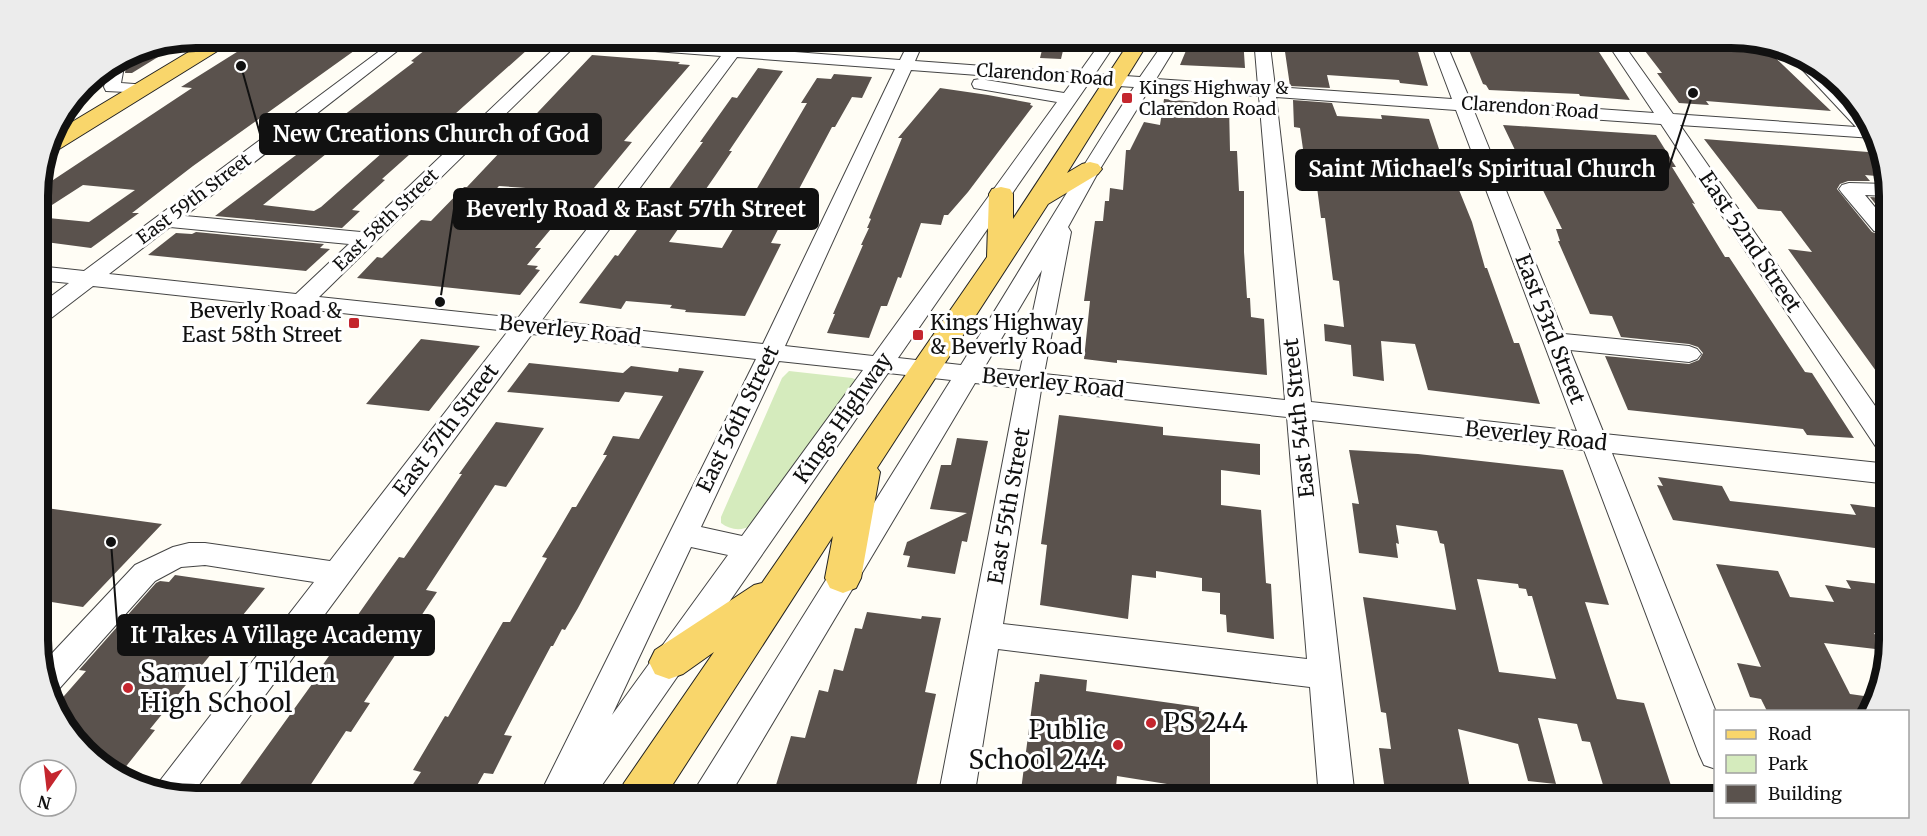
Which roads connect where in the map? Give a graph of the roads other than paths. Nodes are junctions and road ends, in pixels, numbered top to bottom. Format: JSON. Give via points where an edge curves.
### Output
{"nodes":[{"id":1,"x":209,"y":48,"type":"edge"},
{"id":2,"x":393,"y":48,"type":"edge"},
{"id":3,"x":564,"y":48,"type":"edge"},
{"id":4,"x":736,"y":48,"type":"edge"},
{"id":5,"x":765,"y":48,"type":"edge"},
{"id":6,"x":913,"y":48,"type":"edge"},
{"id":7,"x":1092,"y":48,"type":"edge"},
{"id":8,"x":1105,"y":48,"type":"edge"},
{"id":9,"x":1134,"y":48,"type":"edge"},
{"id":10,"x":1168,"y":48,"type":"edge"},
{"id":11,"x":1263,"y":48,"type":"edge"},
{"id":12,"x":1441,"y":48,"type":"edge"},
{"id":13,"x":1619,"y":48,"type":"edge"},
{"id":14,"x":1099,"y":57,"type":"junction"},
{"id":15,"x":906,"y":64,"type":"junction"},
{"id":16,"x":115,"y":73,"type":"edge"},
{"id":17,"x":1084,"y":78,"type":"junction"},
{"id":18,"x":1819,"y":78,"type":"edge"},
{"id":19,"x":1113,"y":80,"type":"junction"},
{"id":20,"x":1146,"y":82,"type":"junction"},
{"id":21,"x":141,"y":89,"type":"junction"},
{"id":22,"x":1267,"y":91,"type":"junction"},
{"id":23,"x":1067,"y":99,"type":"junction"},
{"id":24,"x":1462,"y":103,"type":"junction"},
{"id":25,"x":1855,"y":116,"type":"edge"},
{"id":26,"x":1666,"y":118,"type":"junction"},
{"id":27,"x":1864,"y":132,"type":"edge"},
{"id":28,"x":60,"y":137,"type":"edge"},
{"id":29,"x":1090,"y":169,"type":"junction"},
{"id":30,"x":1879,"y":190,"type":"edge"},
{"id":31,"x":1001,"y":194,"type":"junction"},
{"id":32,"x":1037,"y":202,"type":"junction"},
{"id":33,"x":1065,"y":215,"type":"junction"},
{"id":34,"x":166,"y":220,"type":"junction"},
{"id":35,"x":1879,"y":225,"type":"edge"},
{"id":36,"x":366,"y":239,"type":"junction"},
{"id":37,"x":1000,"y":257,"type":"junction"},
{"id":38,"x":48,"y":274,"type":"edge"},
{"id":39,"x":88,"y":279,"type":"junction"},
{"id":40,"x":301,"y":302,"type":"junction"},
{"id":41,"x":48,"y":309,"type":"edge"},
{"id":42,"x":525,"y":326,"type":"junction"},
{"id":43,"x":1555,"y":341,"type":"junction"},
{"id":44,"x":771,"y":352,"type":"junction"},
{"id":45,"x":1689,"y":354,"type":"dead end"},
{"id":46,"x":881,"y":364,"type":"junction"},
{"id":47,"x":925,"y":368,"type":"junction"},
{"id":48,"x":968,"y":373,"type":"junction"},
{"id":49,"x":1032,"y":380,"type":"junction"},
{"id":50,"x":1299,"y":411,"type":"junction"},
{"id":51,"x":1879,"y":431,"type":"edge"},
{"id":52,"x":1594,"y":442,"type":"junction"},
{"id":53,"x":865,"y":459,"type":"junction"},
{"id":54,"x":1879,"y":473,"type":"edge"},
{"id":55,"x":682,"y":534,"type":"junction"},
{"id":56,"x":750,"y":549,"type":"junction"},
{"id":57,"x":337,"y":574,"type":"junction"},
{"id":58,"x":843,"y":578,"type":"junction"},
{"id":59,"x":780,"y":587,"type":"junction"},
{"id":60,"x":986,"y":635,"type":"junction"},
{"id":61,"x":669,"y":662,"type":"junction"},
{"id":62,"x":52,"y":674,"type":"edge"},
{"id":63,"x":1325,"y":675,"type":"junction"},
{"id":64,"x":1714,"y":749,"type":"edge"},
{"id":65,"x":176,"y":787,"type":"edge"},
{"id":66,"x":560,"y":788,"type":"edge"},
{"id":67,"x":580,"y":788,"type":"edge"},
{"id":68,"x":646,"y":788,"type":"edge"},
{"id":69,"x":715,"y":788,"type":"edge"},
{"id":70,"x":958,"y":788,"type":"edge"},
{"id":71,"x":1336,"y":788,"type":"edge"}],
"edges":[{"from":1,"to":21,"type":"main road"},
{"from":2,"to":34,"type":"street","name":"East 59th Street"},
{"from":3,"to":36,"type":"street","name":"East 58th Street"},
{"from":4,"to":42,"type":"street","name":"East 57th Street"},
{"from":5,"to":15,"type":"street","name":"Clarendon Road"},
{"from":6,"to":15,"type":"street","name":"East 56th Street"},
{"from":7,"to":14,"type":"street"},
{"from":8,"to":14,"type":"street","name":"Kings Highway"},
{"from":9,"to":19,"type":"main road","name":"Kings Highway"},
{"from":10,"to":20,"type":"street"},
{"from":11,"to":22,"type":"street","name":"East 54th Street"},
{"from":12,"to":24,"type":"street","name":"East 53rd Street"},
{"from":13,"to":26,"type":"street","name":"East 52nd Street"},
{"from":14,"to":17,"type":"street","name":"Kings Highway"},
{"from":15,"to":17,"type":"street","name":"Clarendon Road"},
{"from":15,"to":23,"type":"street","via":[[923,74]]},
{"from":15,"to":44,"type":"street","name":"East 56th Street"},
{"from":16,"to":21,"type":"street","via":[[112,87]]},
{"from":17,"to":19,"type":"street","name":"Clarendon Road"},
{"from":17,"to":23,"type":"street","name":"Kings Highway"},
{"from":18,"to":25,"type":"street"},
{"from":19,"to":20,"type":"street","name":"Clarendon Road"},
{"from":19,"to":32,"type":"main road","name":"Kings Highway"},
{"from":20,"to":22,"type":"street","name":"Clarendon Road"},
{"from":20,"to":29,"type":"street"},
{"from":21,"to":28,"type":"main road"},
{"from":22,"to":24,"type":"street","name":"Clarendon Road"},
{"from":22,"to":50,"type":"street","name":"East 54th Street"},
{"from":23,"to":31,"type":"street","name":"Kings Highway"},
{"from":24,"to":26,"type":"street","name":"Clarendon Road"},
{"from":24,"to":43,"type":"street","name":"East 53rd Street"},
{"from":26,"to":27,"type":"street","name":"Clarendon Road"},
{"from":26,"to":51,"type":"street","name":"East 52nd Street"},
{"from":29,"to":32,"type":"main road"},
{"from":29,"to":33,"type":"street"},
{"from":30,"to":35,"type":"street","via":[[1849,189]]},
{"from":31,"to":37,"type":"main road"},
{"from":31,"to":46,"type":"street","name":"Kings Highway"},
{"from":32,"to":37,"type":"main road","name":"Kings Highway"},
{"from":33,"to":48,"type":"street"},
{"from":33,"to":49,"type":"street","name":"East 55th Street"},
{"from":34,"to":36,"type":"street"},
{"from":34,"to":39,"type":"street","name":"East 59th Street"},
{"from":36,"to":40,"type":"street","name":"East 58th Street"},
{"from":37,"to":47,"type":"main road","name":"Kings Highway"},
{"from":38,"to":39,"type":"street","name":"Beverley Road"},
{"from":39,"to":40,"type":"street","name":"Beverley Road"},
{"from":39,"to":41,"type":"street","name":"East 59th Street"},
{"from":40,"to":42,"type":"street","name":"Beverley Road"},
{"from":42,"to":44,"type":"street","name":"Beverley Road"},
{"from":42,"to":57,"type":"street","name":"East 57th Street"},
{"from":43,"to":45,"type":"street"},
{"from":43,"to":52,"type":"street","name":"East 53rd Street"},
{"from":44,"to":46,"type":"street","name":"Beverley Road"},
{"from":44,"to":55,"type":"street","name":"East 56th Street"},
{"from":46,"to":47,"type":"street","name":"Beverley Road"},
{"from":46,"to":56,"type":"street","name":"Kings Highway"},
{"from":47,"to":48,"type":"street","name":"Beverley Road"},
{"from":47,"to":53,"type":"main road","name":"Kings Highway"},
{"from":48,"to":49,"type":"street","name":"Beverley Road"},
{"from":48,"to":58,"type":"street"},
{"from":49,"to":50,"type":"street","name":"Beverley Road"},
{"from":49,"to":60,"type":"street","name":"East 55th Street"},
{"from":50,"to":52,"type":"street","name":"Beverley Road"},
{"from":50,"to":63,"type":"street","name":"East 54th Street"},
{"from":52,"to":54,"type":"street","name":"Beverley Road"},
{"from":52,"to":64,"type":"street","name":"East 53rd Street"},
{"from":53,"to":58,"type":"main road"},
{"from":53,"to":59,"type":"main road","name":"Kings Highway"},
{"from":55,"to":56,"type":"street"},
{"from":55,"to":66,"type":"street","name":"East 56th Street"},
{"from":56,"to":61,"type":"street","name":"Kings Highway"},
{"from":57,"to":62,"type":"street","via":[[205,554],[174,558],[145,573]]},
{"from":57,"to":65,"type":"street","name":"East 57th Street"},
{"from":58,"to":69,"type":"street"},
{"from":59,"to":61,"type":"main road"},
{"from":59,"to":68,"type":"main road","name":"Kings Highway"},
{"from":60,"to":63,"type":"street"},
{"from":60,"to":70,"type":"street","name":"East 55th Street"},
{"from":61,"to":67,"type":"street","name":"Kings Highway"},
{"from":63,"to":71,"type":"street","name":"East 54th Street"}]}
